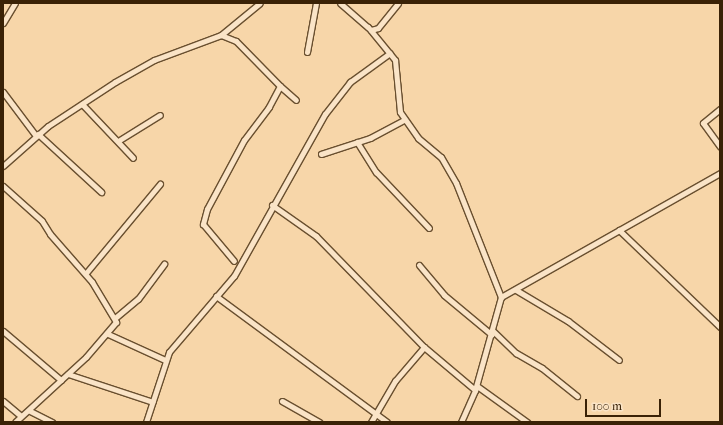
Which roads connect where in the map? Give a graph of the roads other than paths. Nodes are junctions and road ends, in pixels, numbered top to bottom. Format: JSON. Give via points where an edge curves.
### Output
{"nodes":[{"id":1,"x":15,"y":3,"type":"edge"},
{"id":2,"x":260,"y":3,"type":"edge"},
{"id":3,"x":316,"y":3,"type":"edge"},
{"id":4,"x":340,"y":3,"type":"edge"},
{"id":5,"x":398,"y":3,"type":"edge"},
{"id":6,"x":3,"y":24,"type":"edge"},
{"id":7,"x":371,"y":30,"type":"junction"},
{"id":8,"x":221,"y":35,"type":"junction"},
{"id":9,"x":307,"y":52,"type":"dead end"},
{"id":10,"x":390,"y":53,"type":"junction"},
{"id":11,"x":280,"y":86,"type":"junction"},
{"id":12,"x":3,"y":92,"type":"edge"},
{"id":13,"x":296,"y":100,"type":"dead end"},
{"id":14,"x":82,"y":104,"type":"junction"},
{"id":15,"x":720,"y":109,"type":"edge"},
{"id":16,"x":160,"y":115,"type":"dead end"},
{"id":17,"x":404,"y":120,"type":"junction"},
{"id":18,"x":37,"y":135,"type":"junction"},
{"id":19,"x":118,"y":141,"type":"junction"},
{"id":20,"x":357,"y":142,"type":"junction"},
{"id":21,"x":720,"y":146,"type":"edge"},
{"id":22,"x":321,"y":154,"type":"dead end"},
{"id":23,"x":133,"y":158,"type":"dead end"},
{"id":24,"x":3,"y":166,"type":"edge"},
{"id":25,"x":720,"y":173,"type":"edge"},
{"id":26,"x":160,"y":184,"type":"dead end"},
{"id":27,"x":3,"y":186,"type":"edge"},
{"id":28,"x":101,"y":192,"type":"dead end"},
{"id":29,"x":272,"y":205,"type":"junction"},
{"id":30,"x":429,"y":228,"type":"dead end"},
{"id":31,"x":619,"y":230,"type":"junction"},
{"id":32,"x":234,"y":261,"type":"dead end"},
{"id":33,"x":164,"y":264,"type":"dead end"},
{"id":34,"x":419,"y":265,"type":"dead end"},
{"id":35,"x":86,"y":273,"type":"junction"},
{"id":36,"x":516,"y":290,"type":"junction"},
{"id":37,"x":216,"y":296,"type":"junction"},
{"id":38,"x":501,"y":297,"type":"junction"},
{"id":39,"x":116,"y":318,"type":"junction"},
{"id":40,"x":720,"y":327,"type":"edge"},
{"id":41,"x":3,"y":331,"type":"edge"},
{"id":42,"x":492,"y":333,"type":"junction"},
{"id":43,"x":108,"y":334,"type":"junction"},
{"id":44,"x":424,"y":347,"type":"junction"},
{"id":45,"x":165,"y":360,"type":"junction"},
{"id":46,"x":619,"y":360,"type":"dead end"},
{"id":47,"x":68,"y":374,"type":"junction"},
{"id":48,"x":61,"y":380,"type":"junction"},
{"id":49,"x":476,"y":388,"type":"junction"},
{"id":50,"x":577,"y":396,"type":"dead end"},
{"id":51,"x":3,"y":401,"type":"edge"},
{"id":52,"x":282,"y":401,"type":"dead end"},
{"id":53,"x":153,"y":402,"type":"junction"},
{"id":54,"x":30,"y":411,"type":"junction"},
{"id":55,"x":376,"y":415,"type":"junction"},
{"id":56,"x":21,"y":416,"type":"junction"},
{"id":57,"x":15,"y":422,"type":"edge"},
{"id":58,"x":52,"y":422,"type":"edge"},
{"id":59,"x":146,"y":422,"type":"edge"},
{"id":60,"x":319,"y":422,"type":"edge"},
{"id":61,"x":371,"y":422,"type":"edge"},
{"id":62,"x":387,"y":422,"type":"edge"},
{"id":63,"x":461,"y":422,"type":"edge"},
{"id":64,"x":527,"y":422,"type":"edge"}],
"edges":[{"from":1,"to":6,"type":"street"},
{"from":2,"to":8,"type":"street"},
{"from":3,"to":9,"type":"street"},
{"from":4,"to":7,"type":"street"},
{"from":5,"to":7,"type":"street","via":[[378,28]]},
{"from":7,"to":10,"type":"street"},
{"from":8,"to":11,"type":"street","via":[[236,41]]},
{"from":8,"to":14,"type":"street","via":[[154,60]]},
{"from":10,"to":17,"type":"street","via":[[397,67],[398,107]]},
{"from":10,"to":29,"type":"street","via":[[357,76],[337,97]]},
{"from":11,"to":13,"type":"street"},
{"from":11,"to":32,"type":"street","via":[[269,107],[244,140],[207,209],[203,224]]},
{"from":12,"to":18,"type":"street"},
{"from":14,"to":18,"type":"street"},
{"from":14,"to":19,"type":"street"},
{"from":15,"to":21,"type":"street","via":[[703,123]]},
{"from":16,"to":19,"type":"street"},
{"from":17,"to":20,"type":"street"},
{"from":17,"to":38,"type":"street","via":[[418,138],[441,157],[456,183]]},
{"from":18,"to":24,"type":"street"},
{"from":18,"to":28,"type":"street"},
{"from":19,"to":23,"type":"street"},
{"from":20,"to":22,"type":"street"},
{"from":20,"to":30,"type":"street","via":[[376,172]]},
{"from":25,"to":31,"type":"street"},
{"from":26,"to":35,"type":"street"},
{"from":27,"to":35,"type":"street","via":[[42,220],[50,234]]},
{"from":29,"to":37,"type":"street","via":[[234,276]]},
{"from":29,"to":44,"type":"street","via":[[316,236]]},
{"from":31,"to":36,"type":"street"},
{"from":31,"to":40,"type":"street"},
{"from":33,"to":39,"type":"street","via":[[138,299]]},
{"from":34,"to":42,"type":"street","via":[[444,295]]},
{"from":35,"to":39,"type":"street"},
{"from":36,"to":38,"type":"street"},
{"from":36,"to":46,"type":"street","via":[[568,321]]},
{"from":37,"to":45,"type":"street"},
{"from":37,"to":55,"type":"street","via":[[269,337],[341,386]]},
{"from":38,"to":42,"type":"street"},
{"from":39,"to":43,"type":"street"},
{"from":41,"to":48,"type":"street"},
{"from":42,"to":49,"type":"street"},
{"from":42,"to":50,"type":"street"},
{"from":43,"to":45,"type":"street"},
{"from":43,"to":47,"type":"street"},
{"from":44,"to":49,"type":"street"},
{"from":44,"to":55,"type":"street","via":[[395,381]]},
{"from":45,"to":53,"type":"street"},
{"from":47,"to":48,"type":"street"},
{"from":47,"to":53,"type":"street"},
{"from":48,"to":54,"type":"street"},
{"from":49,"to":63,"type":"street"},
{"from":49,"to":64,"type":"street"},
{"from":51,"to":56,"type":"street"},
{"from":52,"to":60,"type":"street"},
{"from":53,"to":59,"type":"street"},
{"from":54,"to":56,"type":"street"},
{"from":54,"to":58,"type":"street"},
{"from":55,"to":61,"type":"street"},
{"from":55,"to":62,"type":"street"},
{"from":56,"to":57,"type":"street"}]}
